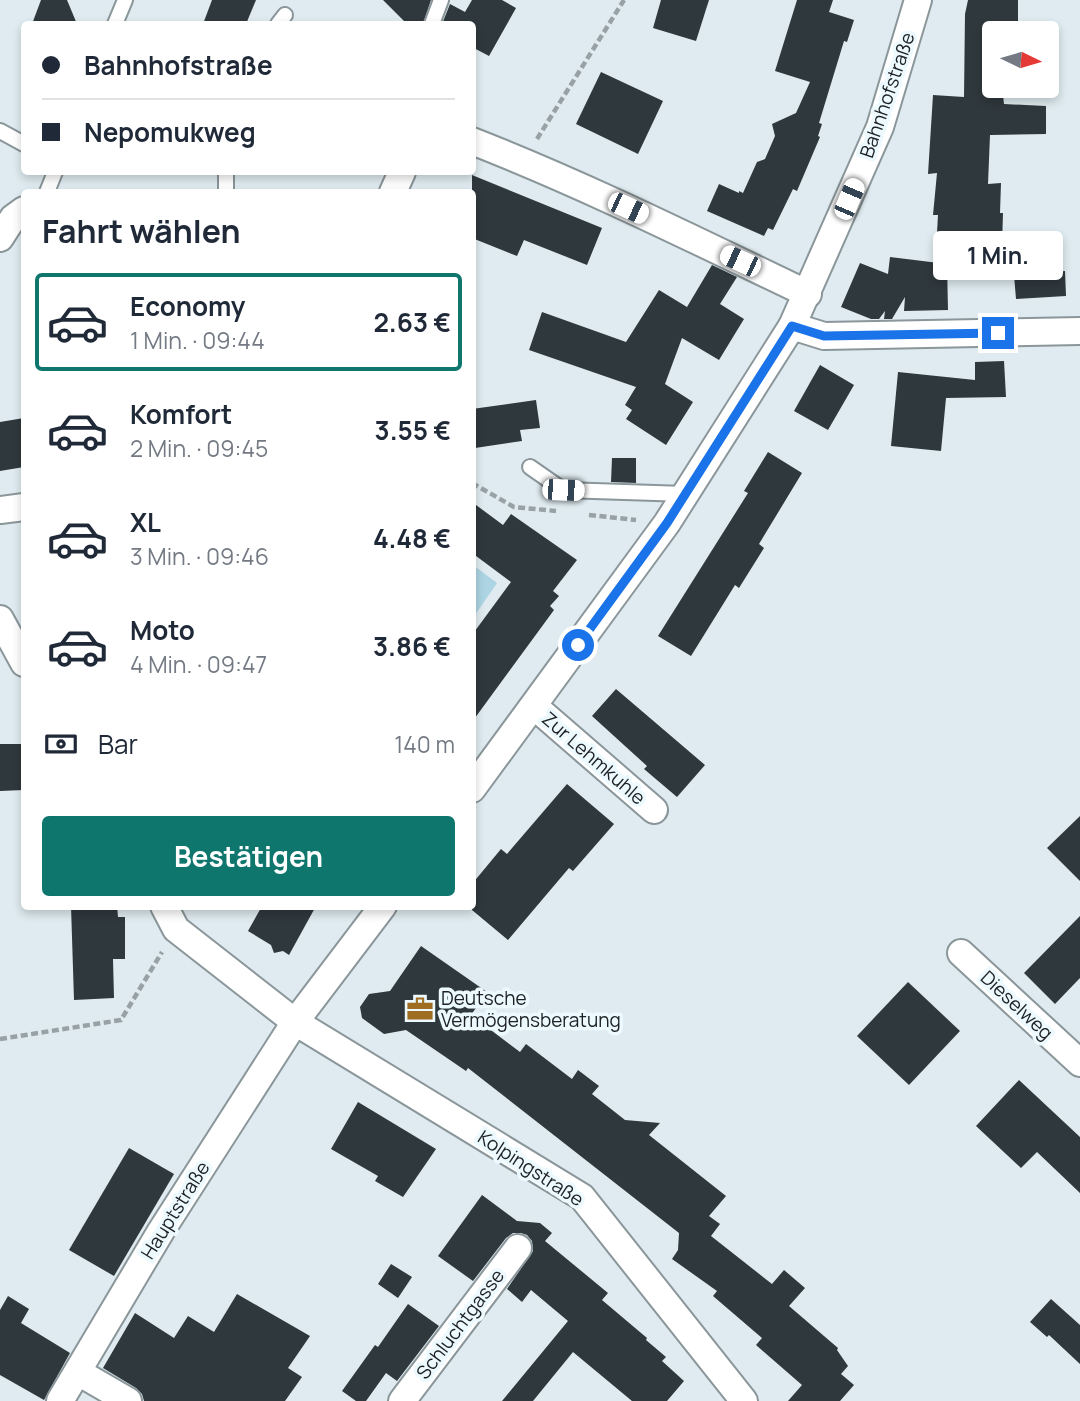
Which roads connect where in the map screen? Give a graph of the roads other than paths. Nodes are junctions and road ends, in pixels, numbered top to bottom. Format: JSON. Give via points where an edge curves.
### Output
{"nodes":[{"id":1,"x":125,"y":0,"type":"edge"},
{"id":2,"x":441,"y":0,"type":"edge"},
{"id":3,"x":918,"y":0,"type":"edge"},
{"id":4,"x":116,"y":21,"type":"edge"},
{"id":5,"x":433,"y":21,"type":"edge"},
{"id":6,"x":0,"y":131,"type":"edge"},
{"id":7,"x":21,"y":142,"type":"edge"},
{"id":8,"x":476,"y":142,"type":"edge"},
{"id":9,"x":21,"y":212,"type":"edge"},
{"id":10,"x":0,"y":237,"type":"edge"},
{"id":11,"x":808,"y":294,"type":"junction"},
{"id":12,"x":792,"y":326,"type":"junction"},
{"id":13,"x":1080,"y":331,"type":"edge"},
{"id":14,"x":530,"y":467,"type":"dead end"},
{"id":15,"x":686,"y":494,"type":"junction"},
{"id":16,"x":21,"y":507,"type":"edge"},
{"id":17,"x":0,"y":510,"type":"edge"},
{"id":18,"x":0,"y":619,"type":"edge"},
{"id":19,"x":21,"y":658,"type":"edge"},
{"id":20,"x":534,"y":706,"type":"junction"},
{"id":21,"x":476,"y":784,"type":"edge"},
{"id":22,"x":654,"y":810,"type":"dead end"},
{"id":23,"x":380,"y":910,"type":"edge"},
{"id":24,"x":170,"y":918,"type":"edge"},
{"id":25,"x":961,"y":953,"type":"dead end"},
{"id":26,"x":295,"y":1022,"type":"junction"},
{"id":27,"x":1078,"y":1057,"type":"edge"},
{"id":28,"x":519,"y":1248,"type":"dead end"},
{"id":29,"x":78,"y":1372,"type":"junction"},
{"id":30,"x":60,"y":1401,"type":"edge"},
{"id":31,"x":128,"y":1401,"type":"edge"},
{"id":32,"x":402,"y":1401,"type":"edge"},
{"id":33,"x":744,"y":1401,"type":"edge"}],
"edges":[{"from":1,"to":4,"type":"lane"},
{"from":2,"to":5,"type":"lane"},
{"from":3,"to":11,"type":"street","name":"Bahnhofstraße","via":[[880,127]]},
{"from":6,"to":7,"type":"lane"},
{"from":8,"to":11,"type":"street","via":[[524,160]]},
{"from":9,"to":10,"type":"street"},
{"from":11,"to":12,"type":"street","name":"Bahnhofstraße"},
{"from":12,"to":13,"type":"street","via":[[824,336]]},
{"from":12,"to":15,"type":"street","name":"Bahnhofstraße"},
{"from":14,"to":15,"type":"lane","via":[[563,490]]},
{"from":15,"to":20,"type":"street","name":"Bahnhofstraße"},
{"from":16,"to":17,"type":"street"},
{"from":18,"to":19,"type":"street"},
{"from":20,"to":21,"type":"street","name":"Bahnhofstraße"},
{"from":20,"to":22,"type":"street","name":"Zur Lehmkuhle"},
{"from":23,"to":26,"type":"street"},
{"from":24,"to":26,"type":"street","name":"Kolpingstraße"},
{"from":25,"to":27,"type":"street","name":"Dieselweg"},
{"from":26,"to":29,"type":"street","name":"Hauptstraße","via":[[161,1231]]},
{"from":26,"to":33,"type":"street","name":"Kolpingstraße","via":[[582,1197]]},
{"from":28,"to":32,"type":"street","name":"Schluchtgasse"},
{"from":29,"to":30,"type":"street","name":"Hauptstraße"},
{"from":29,"to":31,"type":"street"}]}
